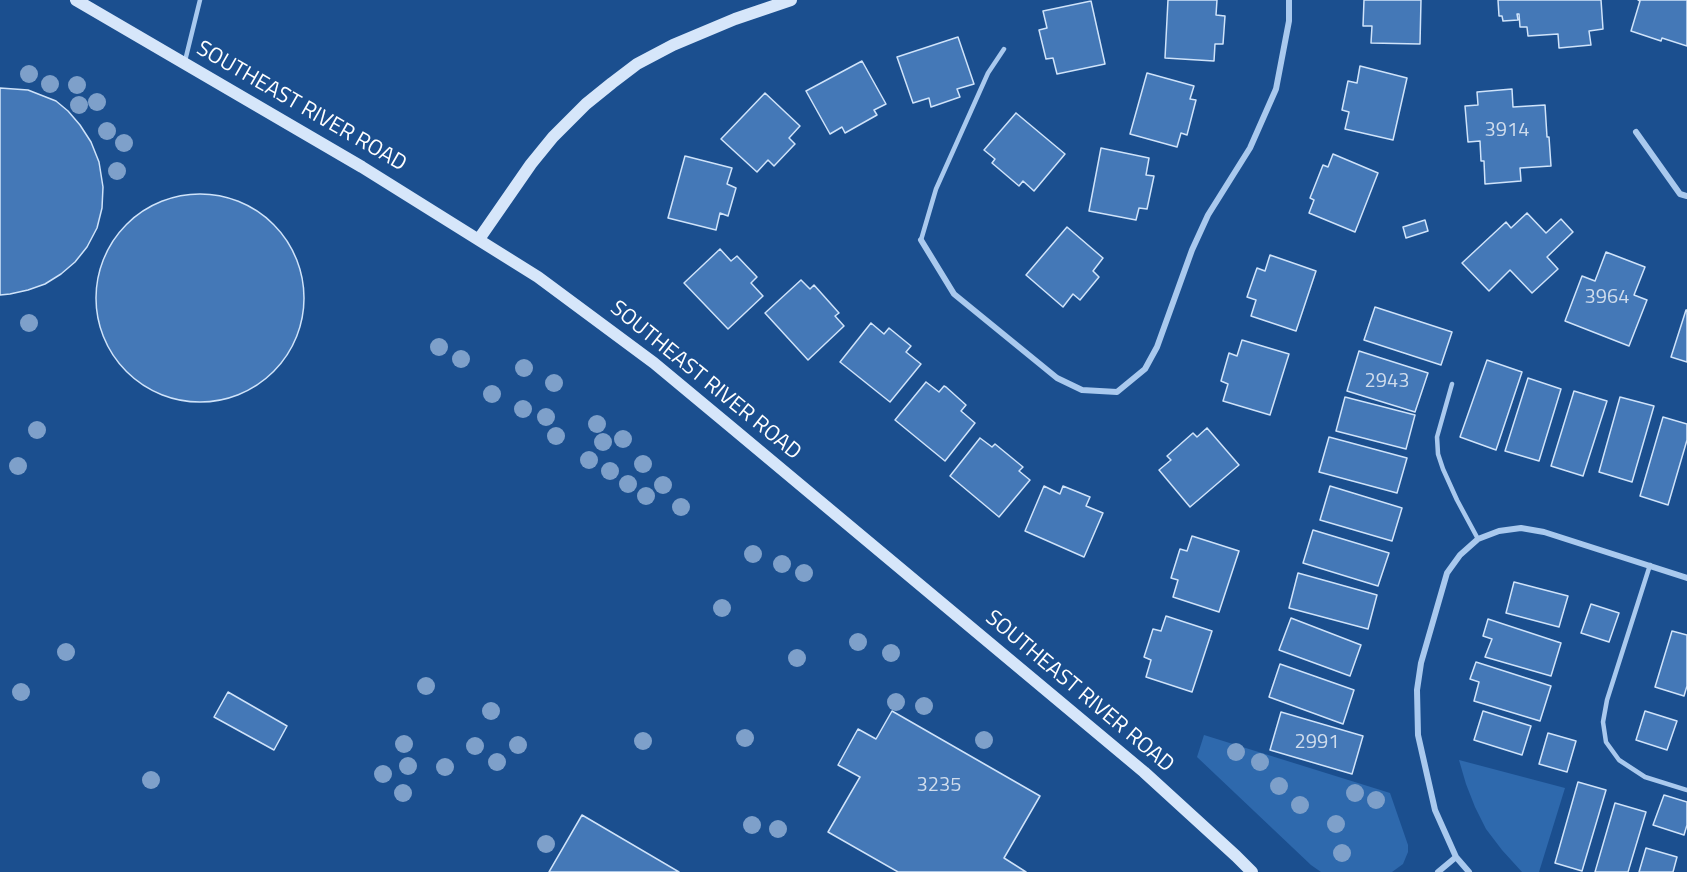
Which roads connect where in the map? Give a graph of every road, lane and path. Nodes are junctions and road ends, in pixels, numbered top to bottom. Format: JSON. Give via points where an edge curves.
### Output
{"nodes":[{"id":1,"x":76,"y":0,"type":"edge"},
{"id":2,"x":200,"y":0,"type":"edge"},
{"id":3,"x":791,"y":0,"type":"edge"},
{"id":4,"x":1289,"y":0,"type":"edge"},
{"id":5,"x":1004,"y":49,"type":"dead end"},
{"id":6,"x":184,"y":63,"type":"junction"},
{"id":7,"x":1636,"y":132,"type":"dead end"},
{"id":8,"x":1687,"y":196,"type":"edge"},
{"id":9,"x":479,"y":239,"type":"junction"},
{"id":10,"x":921,"y":240,"type":"joint"},
{"id":11,"x":1452,"y":384,"type":"dead end"},
{"id":12,"x":1478,"y":539,"type":"junction"},
{"id":13,"x":1650,"y":565,"type":"junction"},
{"id":14,"x":1687,"y":578,"type":"edge"},
{"id":15,"x":1687,"y":790,"type":"edge"},
{"id":16,"x":1456,"y":857,"type":"junction"},
{"id":17,"x":1252,"y":872,"type":"edge"},
{"id":18,"x":1438,"y":872,"type":"edge"},
{"id":19,"x":1469,"y":872,"type":"edge"}],
"edges":[{"from":1,"to":6,"type":"main road","name":"SOUTHEAST RIVER ROAD"},
{"from":2,"to":6,"type":"lane"},
{"from":3,"to":9,"type":"main road","via":[[673,45],[612,83],[553,137]]},
{"from":4,"to":10,"type":"street","via":[[1289,21],[1276,89],[1250,147],[1208,215],[1157,347],[1145,369],[1117,392],[1082,390],[1057,378],[954,294]]},
{"from":5,"to":10,"type":"lane","via":[[988,73],[936,189]]},
{"from":6,"to":9,"type":"main road","name":"SOUTHEAST RIVER ROAD"},
{"from":7,"to":8,"type":"street","via":[[1680,194]]},
{"from":9,"to":17,"type":"main road","name":"SOUTHEAST RIVER ROAD","via":[[538,277],[671,377],[1144,772]]},
{"from":11,"to":12,"type":"lane","via":[[1437,436],[1438,454],[1456,500]]},
{"from":12,"to":13,"type":"street","via":[[1521,528]]},
{"from":12,"to":16,"type":"street","via":[[1447,573],[1417,690],[1418,735],[1435,810]]},
{"from":13,"to":14,"type":"street"},
{"from":13,"to":15,"type":"lane","via":[[1607,700],[1606,742],[1619,760],[1645,777]]},
{"from":16,"to":18,"type":"street"},
{"from":16,"to":19,"type":"street"}]}
